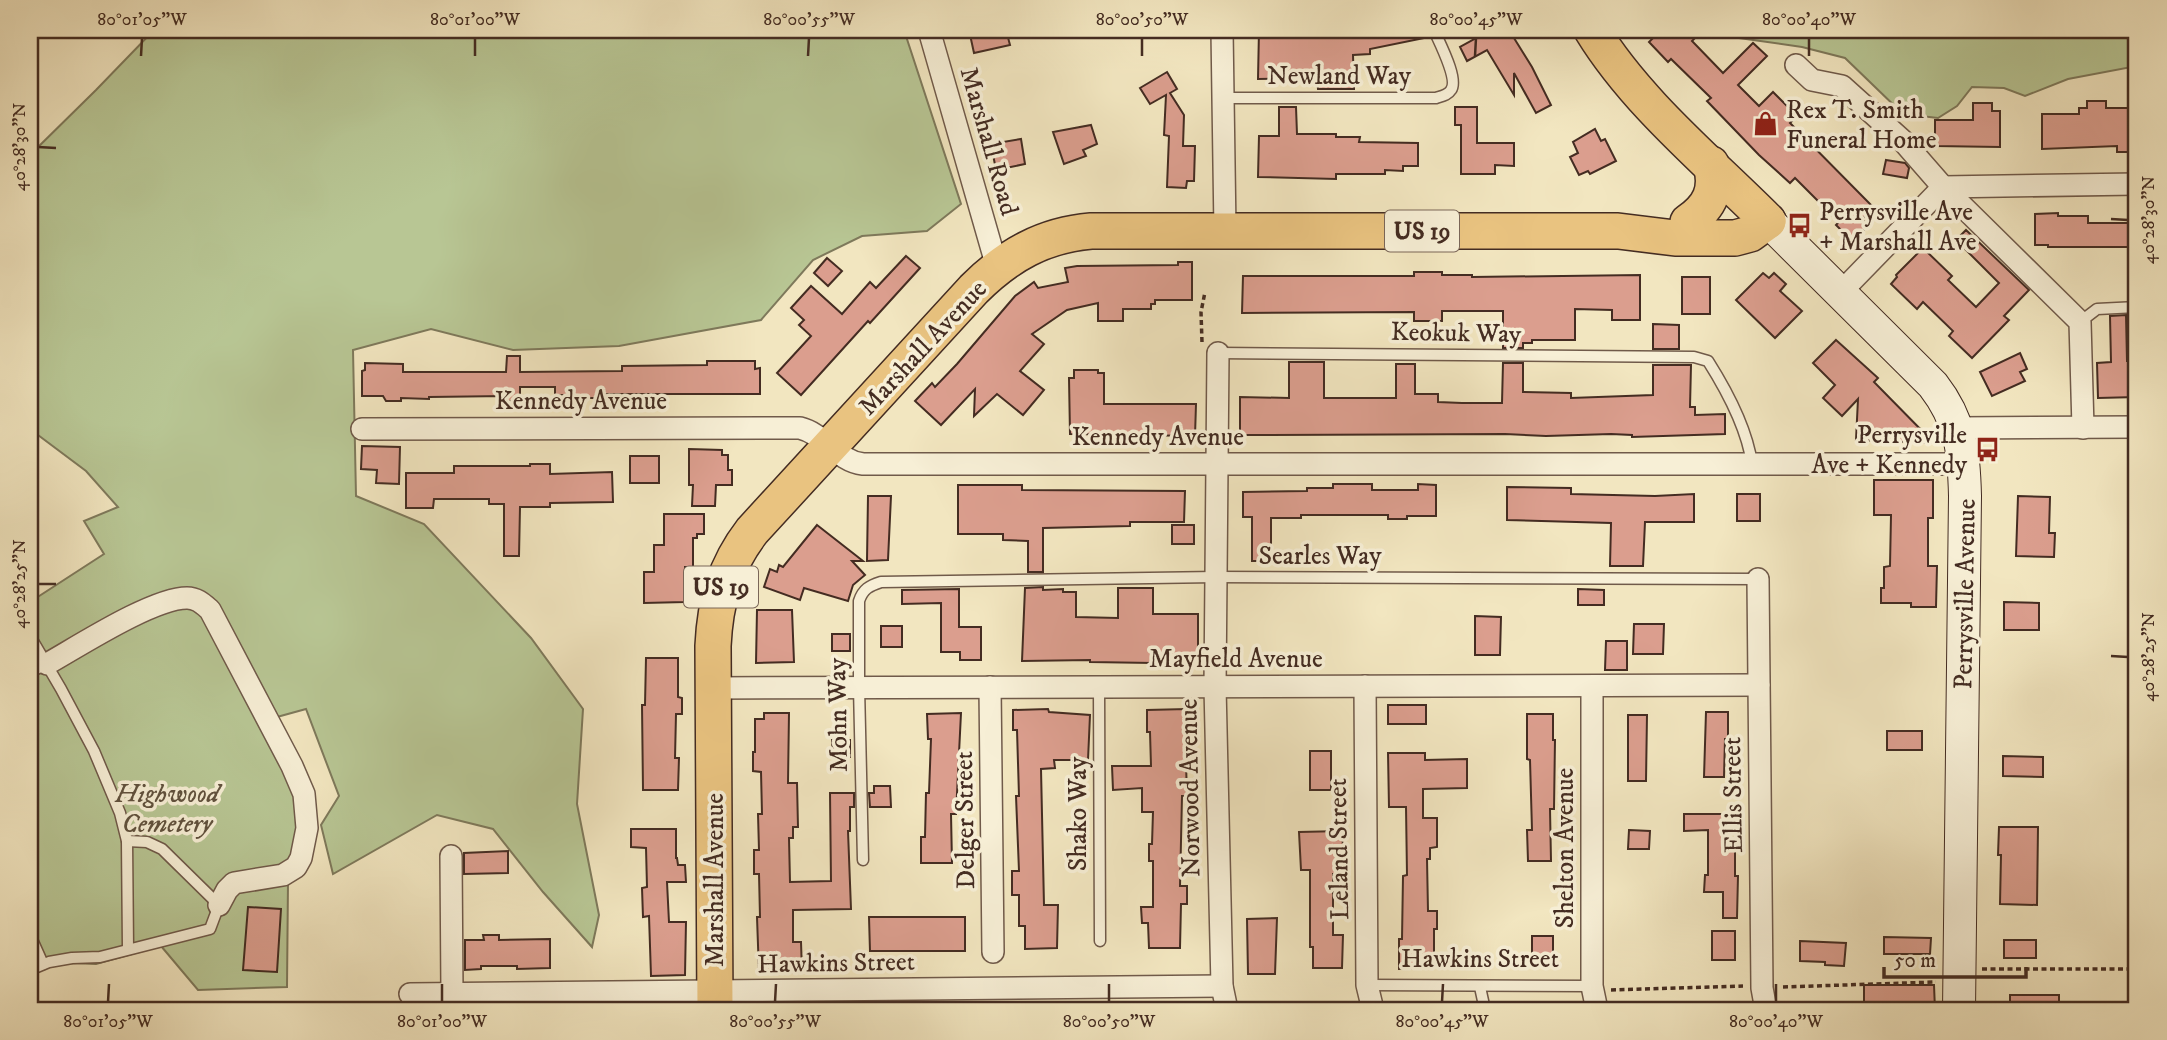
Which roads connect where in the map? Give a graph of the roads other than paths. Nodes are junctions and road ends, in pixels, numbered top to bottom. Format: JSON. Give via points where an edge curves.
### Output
{"nodes":[{"id":1,"x":929,"y":30,"type":"edge"},
{"id":2,"x":1222,"y":30,"type":"edge"},
{"id":3,"x":1434,"y":30,"type":"edge"},
{"id":4,"x":1592,"y":30,"type":"edge"},
{"id":5,"x":1796,"y":65,"type":"dead end"},
{"id":6,"x":1224,"y":97,"type":"junction"},
{"id":7,"x":1711,"y":164,"type":"junction"},
{"id":8,"x":2137,"y":184,"type":"edge"},
{"id":9,"x":1942,"y":187,"type":"junction"},
{"id":10,"x":1768,"y":221,"type":"junction"},
{"id":11,"x":1688,"y":222,"type":"junction"},
{"id":12,"x":1225,"y":231,"type":"junction"},
{"id":13,"x":1619,"y":231,"type":"junction"},
{"id":14,"x":997,"y":267,"type":"junction"},
{"id":15,"x":1840,"y":293,"type":"junction"},
{"id":16,"x":2137,"y":307,"type":"edge"},
{"id":17,"x":2080,"y":322,"type":"junction"},
{"id":18,"x":1210,"y":348,"type":"joint"},
{"id":19,"x":2137,"y":427,"type":"edge"},
{"id":20,"x":1958,"y":428,"type":"junction"},
{"id":21,"x":2083,"y":428,"type":"junction"},
{"id":22,"x":362,"y":429,"type":"dead end"},
{"id":23,"x":830,"y":446,"type":"junction"},
{"id":24,"x":1217,"y":464,"type":"junction"},
{"id":25,"x":1752,"y":464,"type":"junction"},
{"id":26,"x":1964,"y":464,"type":"junction"},
{"id":27,"x":1216,"y":578,"type":"junction"},
{"id":28,"x":1758,"y":579,"type":"joint"},
{"id":29,"x":881,"y":582,"type":"joint"},
{"id":30,"x":30,"y":636,"type":"edge"},
{"id":31,"x":38,"y":668,"type":"edge"},
{"id":32,"x":1759,"y":685,"type":"junction"},
{"id":33,"x":1365,"y":686,"type":"junction"},
{"id":34,"x":1592,"y":686,"type":"junction"},
{"id":35,"x":859,"y":687,"type":"junction"},
{"id":36,"x":990,"y":687,"type":"junction"},
{"id":37,"x":1099,"y":687,"type":"junction"},
{"id":38,"x":1215,"y":687,"type":"junction"},
{"id":39,"x":713,"y":688,"type":"junction"},
{"id":40,"x":127,"y":841,"type":"junction"},
{"id":41,"x":451,"y":856,"type":"dead end"},
{"id":42,"x":863,"y":860,"type":"dead end"},
{"id":43,"x":219,"y":905,"type":"junction"},
{"id":44,"x":30,"y":935,"type":"edge"},
{"id":45,"x":1100,"y":941,"type":"dead end"},
{"id":46,"x":128,"y":949,"type":"junction"},
{"id":47,"x":993,"y":952,"type":"dead end"},
{"id":48,"x":43,"y":964,"type":"junction"},
{"id":49,"x":30,"y":970,"type":"edge"},
{"id":50,"x":1367,"y":985,"type":"junction"},
{"id":51,"x":1222,"y":986,"type":"junction"},
{"id":52,"x":1480,"y":987,"type":"junction"},
{"id":53,"x":1599,"y":988,"type":"junction"},
{"id":54,"x":410,"y":994,"type":"dead end"},
{"id":55,"x":452,"y":994,"type":"junction"},
{"id":56,"x":715,"y":1001,"type":"edge"},
{"id":57,"x":1227,"y":1010,"type":"edge"},
{"id":58,"x":1373,"y":1010,"type":"edge"},
{"id":59,"x":1485,"y":1010,"type":"edge"},
{"id":60,"x":1597,"y":1010,"type":"edge"},
{"id":61,"x":1766,"y":1010,"type":"edge"},
{"id":62,"x":1959,"y":1010,"type":"edge"}],
"edges":[{"from":1,"to":14,"type":"street","name":"Marshall Road"},
{"from":2,"to":6,"type":"street"},
{"from":3,"to":6,"type":"lane","name":"Newland Way","via":[[1454,82],[1452,89],[1436,98]]},
{"from":4,"to":7,"type":"main road","name":"Perrysville Avenue","via":[[1634,86]]},
{"from":5,"to":9,"type":"street","via":[[1812,80],[1842,86],[1902,140]]},
{"from":6,"to":12,"type":"street"},
{"from":7,"to":10,"type":"main road","name":"Perrysville Avenue"},
{"from":7,"to":11,"type":"main road","via":[[1711,198]]},
{"from":8,"to":9,"type":"street"},
{"from":9,"to":15,"type":"street"},
{"from":9,"to":17,"type":"street"},
{"from":10,"to":11,"type":"main road","name":"Marshall Avenue","number":"US 19"},
{"from":10,"to":13,"type":"main road","name":"Marshall Avenue","number":"US 19","via":[[1735,238],[1675,238]]},
{"from":10,"to":15,"type":"main road","name":"Perrysville Avenue"},
{"from":11,"to":13,"type":"main road","name":"Marshall Avenue","number":"US 19"},
{"from":12,"to":13,"type":"main road","name":"Marshall Avenue","number":"US 19"},
{"from":12,"to":14,"type":"main road","name":"Marshall Avenue","number":"US 19","via":[[1074,233],[1024,249]]},
{"from":14,"to":23,"type":"main road","name":"Marshall Avenue","number":"US 19"},
{"from":15,"to":20,"type":"main road","name":"Perrysville Avenue","via":[[1933,385]]},
{"from":16,"to":17,"type":"lane","via":[[2097,309]]},
{"from":17,"to":21,"type":"street"},
{"from":18,"to":24,"type":"street","name":"Norwood Avenue"},
{"from":18,"to":25,"type":"lane","name":"Keokuk Way","via":[[1694,357],[1708,361],[1720,379],[1749,444]]},
{"from":19,"to":21,"type":"street"},
{"from":20,"to":21,"type":"street"},
{"from":20,"to":26,"type":"main road","name":"Perrysville Avenue"},
{"from":22,"to":23,"type":"street","name":"Kennedy Avenue","via":[[800,428]]},
{"from":23,"to":24,"type":"street","name":"Kennedy Avenue","via":[[850,461],[863,464]]},
{"from":23,"to":39,"type":"main road","name":"Marshall Avenue","number":"US 19","via":[[752,531],[729,566],[714,625]]},
{"from":24,"to":25,"type":"street","name":"Kennedy Avenue"},
{"from":24,"to":27,"type":"street","name":"Norwood Avenue"},
{"from":25,"to":26,"type":"street","name":"Kennedy Avenue"},
{"from":26,"to":62,"type":"main road","name":"Perrysville Avenue"},
{"from":27,"to":28,"type":"lane","name":"Searles Way"},
{"from":27,"to":29,"type":"lane","name":"Searles Way"},
{"from":27,"to":38,"type":"street","name":"Norwood Avenue"},
{"from":28,"to":32,"type":"street","name":"Ellis Street"},
{"from":29,"to":35,"type":"lane","name":"Mohn Way","via":[[863,591],[859,601]]},
{"from":30,"to":31,"type":"lane"},
{"from":31,"to":40,"type":"lane","via":[[93,751]]},
{"from":31,"to":43,"type":"street","via":[[159,604],[186,598],[199,600],[210,610],[292,766],[304,794],[307,828],[296,867],[283,875],[234,883]]},
{"from":32,"to":34,"type":"street","name":"Mayfield Avenue"},
{"from":32,"to":61,"type":"street","name":"Ellis Street","via":[[1762,988]]},
{"from":33,"to":34,"type":"street","name":"Mayfield Avenue"},
{"from":33,"to":38,"type":"street","name":"Mayfield Avenue"},
{"from":33,"to":50,"type":"street","name":"Leland Street"},
{"from":34,"to":53,"type":"street","name":"Shelton Avenue"},
{"from":35,"to":36,"type":"street","name":"Mayfield Avenue"},
{"from":35,"to":39,"type":"street","name":"Mayfield Avenue"},
{"from":35,"to":42,"type":"lane","name":"Mohn Way"},
{"from":36,"to":37,"type":"street","name":"Mayfield Avenue"},
{"from":36,"to":47,"type":"street","name":"Delger Street"},
{"from":37,"to":38,"type":"street","name":"Mayfield Avenue"},
{"from":37,"to":45,"type":"lane","name":"Shako Way"},
{"from":38,"to":51,"type":"street","name":"Norwood Avenue"},
{"from":39,"to":56,"type":"main road","name":"Marshall Avenue","number":"US 19"},
{"from":40,"to":43,"type":"lane","via":[[162,849]]},
{"from":40,"to":46,"type":"lane"},
{"from":41,"to":55,"type":"street"},
{"from":43,"to":46,"type":"lane","via":[[210,929]]},
{"from":44,"to":48,"type":"lane"},
{"from":46,"to":48,"type":"lane"},
{"from":48,"to":49,"type":"lane"},
{"from":50,"to":52,"type":"lane","name":"Hawkins Street"},
{"from":50,"to":58,"type":"street","name":"Leland Street"},
{"from":51,"to":56,"type":"street","name":"Hawkins Street"},
{"from":51,"to":57,"type":"street","name":"Norwood Avenue"},
{"from":52,"to":53,"type":"lane","name":"Hawkins Street"},
{"from":52,"to":59,"type":"lane"},
{"from":53,"to":60,"type":"street","name":"Shelton Avenue"},
{"from":54,"to":55,"type":"street","name":"Hawkins Street"},
{"from":55,"to":56,"type":"street","name":"Hawkins Street"}]}
